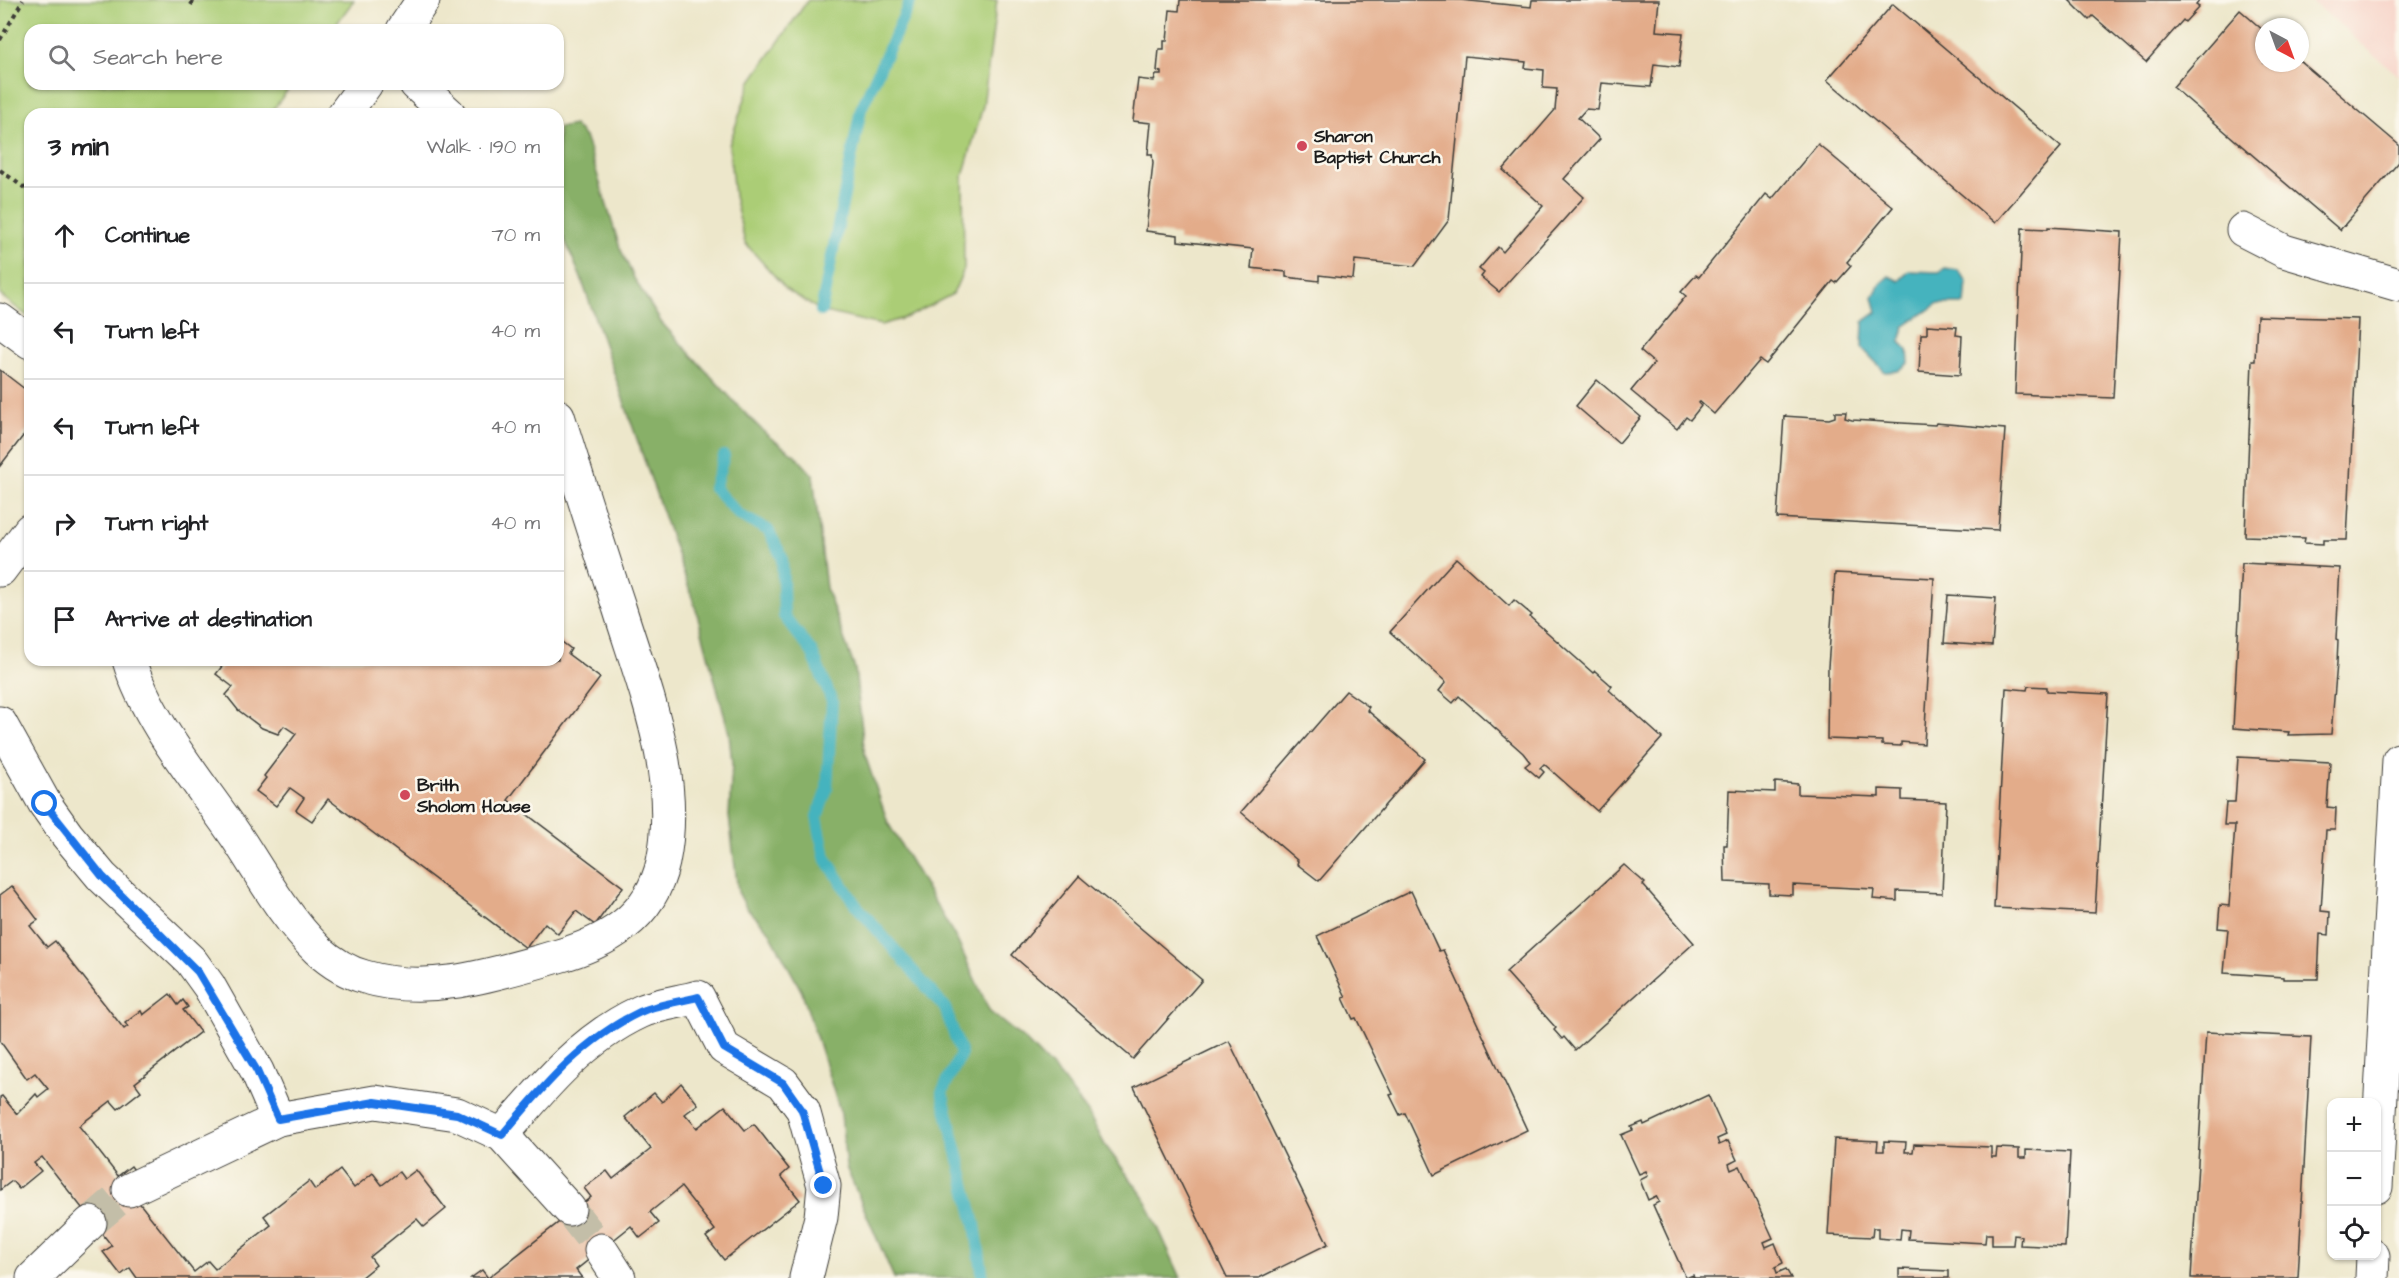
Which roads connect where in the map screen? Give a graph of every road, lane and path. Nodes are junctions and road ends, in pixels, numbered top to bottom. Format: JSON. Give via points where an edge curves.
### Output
{"nodes":[{"id":1,"x":23,"y":0,"type":"edge"},
{"id":2,"x":194,"y":0,"type":"edge"},
{"id":3,"x":423,"y":0,"type":"edge"},
{"id":4,"x":191,"y":5,"type":"dead end"},
{"id":5,"x":408,"y":24,"type":"edge"},
{"id":6,"x":0,"y":40,"type":"edge"},
{"id":7,"x":362,"y":90,"type":"edge"},
{"id":8,"x":423,"y":90,"type":"edge"},
{"id":9,"x":348,"y":108,"type":"edge"},
{"id":10,"x":442,"y":108,"type":"edge"},
{"id":11,"x":0,"y":170,"type":"edge"},
{"id":12,"x":24,"y":188,"type":"edge"},
{"id":13,"x":2243,"y":230,"type":"dead end"},
{"id":14,"x":2399,"y":285,"type":"edge"},
{"id":15,"x":0,"y":320,"type":"edge"},
{"id":16,"x":24,"y":338,"type":"edge"},
{"id":17,"x":564,"y":435,"type":"edge"},
{"id":18,"x":24,"y":538,"type":"edge"},
{"id":19,"x":0,"y":570,"type":"edge"},
{"id":20,"x":131,"y":666,"type":"edge"},
{"id":21,"x":0,"y":723,"type":"edge"},
{"id":22,"x":2399,"y":760,"type":"edge"},
{"id":23,"x":278,"y":1119,"type":"junction"},
{"id":24,"x":502,"y":1135,"type":"junction"},
{"id":25,"x":2378,"y":1152,"type":"edge"},
{"id":26,"x":129,"y":1190,"type":"tunnel mouth"},
{"id":27,"x":569,"y":1209,"type":"tunnel mouth"},
{"id":28,"x":90,"y":1223,"type":"tunnel mouth"},
{"id":29,"x":601,"y":1250,"type":"tunnel mouth"},
{"id":30,"x":2373,"y":1260,"type":"edge"},
{"id":31,"x":33,"y":1278,"type":"edge"},
{"id":32,"x":619,"y":1278,"type":"edge"},
{"id":33,"x":806,"y":1278,"type":"edge"},
{"id":34,"x":2372,"y":1278,"type":"edge"}],
"edges":[{"from":1,"to":6,"type":"path"},
{"from":2,"to":4,"type":"path"},
{"from":3,"to":5,"type":"street"},
{"from":7,"to":9,"type":"street"},
{"from":8,"to":10,"type":"street"},
{"from":11,"to":12,"type":"path"},
{"from":13,"to":14,"type":"street","via":[[2284,251]]},
{"from":15,"to":16,"type":"street"},
{"from":17,"to":20,"type":"street","via":[[656,724],[665,780],[667,830],[663,865],[642,909],[609,938],[572,953],[499,972],[421,986],[388,984],[338,966],[318,949],[269,885],[147,705]]},
{"from":18,"to":19,"type":"street"},
{"from":21,"to":23,"type":"street","via":[[67,835],[102,876],[191,962],[209,986],[257,1071]]},
{"from":22,"to":25,"type":"street"},
{"from":23,"to":24,"type":"street","via":[[375,1102],[457,1114]]},
{"from":23,"to":26,"type":"street"},
{"from":24,"to":27,"type":"street"},
{"from":24,"to":33,"type":"street","via":[[544,1085],[591,1041],[641,1012],[698,997],[724,1048],[783,1083],[802,1110],[824,1186],[821,1217]]},
{"from":28,"to":31,"type":"street"},
{"from":29,"to":32,"type":"street"},
{"from":30,"to":34,"type":"street"}]}
